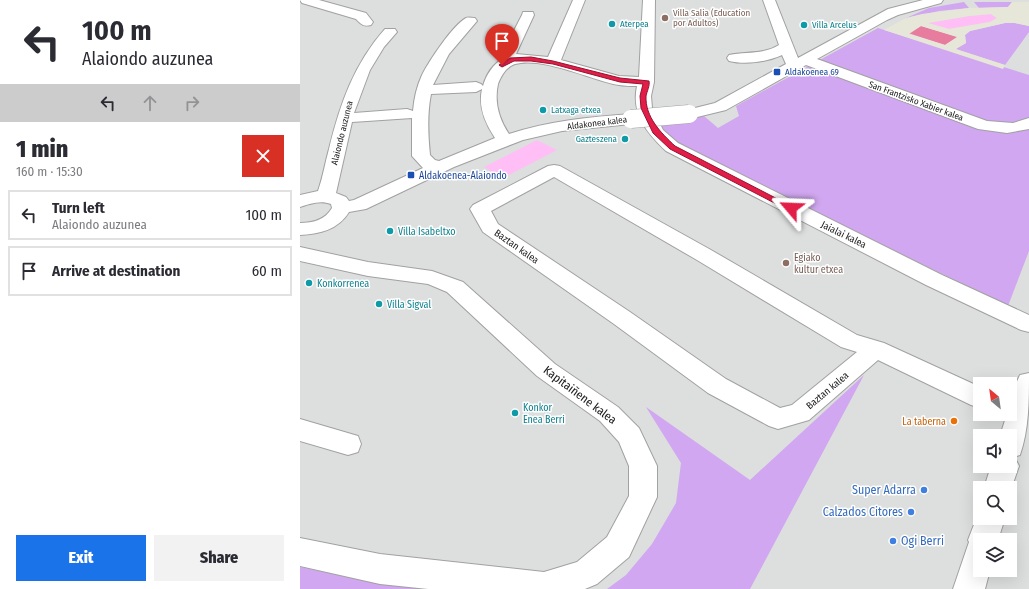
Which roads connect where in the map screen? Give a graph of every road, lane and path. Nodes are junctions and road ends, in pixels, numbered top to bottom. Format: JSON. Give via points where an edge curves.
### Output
{"nodes":[{"id":1,"x":306,"y":0,"type":"edge"},
{"id":2,"x":579,"y":0,"type":"edge"},
{"id":3,"x":649,"y":0,"type":"edge"},
{"id":4,"x":769,"y":0,"type":"edge"},
{"id":5,"x":937,"y":0,"type":"edge"},
{"id":6,"x":528,"y":15,"type":"dead end"},
{"id":7,"x":470,"y":21,"type":"dead end"},
{"id":8,"x":366,"y":22,"type":"dead end"},
{"id":9,"x":390,"y":32,"type":"dead end"},
{"id":10,"x":786,"y":47,"type":"junction"},
{"id":11,"x":734,"y":58,"type":"dead end"},
{"id":12,"x":512,"y":60,"type":"junction"},
{"id":13,"x":553,"y":62,"type":"junction"},
{"id":14,"x":800,"y":63,"type":"junction"},
{"id":15,"x":646,"y":82,"type":"junction"},
{"id":16,"x":476,"y":87,"type":"dead end"},
{"id":17,"x":424,"y":90,"type":"junction"},
{"id":18,"x":407,"y":114,"type":"dead end"},
{"id":19,"x":346,"y":118,"type":"junction"},
{"id":20,"x":1029,"y":123,"type":"edge"},
{"id":21,"x":505,"y":140,"type":"junction"},
{"id":22,"x":442,"y":167,"type":"junction"},
{"id":23,"x":326,"y":196,"type":"junction"},
{"id":24,"x":300,"y":201,"type":"edge"},
{"id":25,"x":342,"y":208,"type":"junction"},
{"id":26,"x":300,"y":229,"type":"edge"},
{"id":27,"x":300,"y":254,"type":"edge"},
{"id":28,"x":1029,"y":324,"type":"edge"},
{"id":29,"x":876,"y":350,"type":"junction"},
{"id":30,"x":1029,"y":382,"type":"edge"},
{"id":31,"x":973,"y":395,"type":"edge"},
{"id":32,"x":1017,"y":409,"type":"edge"},
{"id":33,"x":300,"y":430,"type":"edge"},
{"id":34,"x":348,"y":444,"type":"dead end"},
{"id":35,"x":300,"y":552,"type":"edge"},
{"id":36,"x":973,"y":575,"type":"edge"},
{"id":37,"x":969,"y":589,"type":"edge"}],
"edges":[{"from":1,"to":8,"type":"street","via":[[361,16]]},
{"from":2,"to":13,"type":"street"},
{"from":3,"to":15,"type":"street","name":"Jaialai kalea"},
{"from":4,"to":10,"type":"street"},
{"from":5,"to":14,"type":"street","name":"Aldakonea kalea","via":[[882,17]]},
{"from":6,"to":12,"type":"street","via":[[509,54]]},
{"from":7,"to":17,"type":"street","via":[[443,51],[428,75]]},
{"from":9,"to":19,"type":"street","name":"Alaiondo auzunea","via":[[377,46],[361,73]]},
{"from":10,"to":11,"type":"street","via":[[766,56]]},
{"from":10,"to":14,"type":"street"},
{"from":12,"to":13,"type":"street"},
{"from":12,"to":21,"type":"street","via":[[502,65],[493,77],[489,91],[493,124]]},
{"from":13,"to":15,"type":"street","via":[[620,80]]},
{"from":14,"to":20,"type":"street","name":"San Frantzisko Xabier kalea","via":[[984,126],[1008,129]]},
{"from":14,"to":21,"type":"street","name":"Aldakonea kalea","bridge":true,"via":[[720,107],[689,114],[598,121],[542,130]]},
{"from":15,"to":28,"type":"street","name":"Jaialai kalea","via":[[644,108],[656,132],[672,148],[934,280]]},
{"from":16,"to":17,"type":"street"},
{"from":17,"to":22,"type":"street","via":[[420,115],[421,156],[429,164]]},
{"from":18,"to":19,"type":"street"},
{"from":19,"to":23,"type":"street","name":"Alaiondo auzunea","via":[[332,181]]},
{"from":21,"to":22,"type":"street","name":"Aldakonea kalea"},
{"from":22,"to":25,"type":"street","name":"Aldakonea kalea","via":[[359,205]]},
{"from":23,"to":24,"type":"street"},
{"from":23,"to":25,"type":"street","via":[[339,201]]},
{"from":25,"to":26,"type":"street","via":[[331,221],[314,228]]},
{"from":27,"to":35,"type":"street","name":"Kapitaiñene kalea","via":[[368,269],[432,278],[455,287],[546,370],[609,414],[630,436],[643,466],[643,497],[618,547],[586,574],[544,587],[380,569]]},
{"from":29,"to":29,"type":"street","name":"Baztan kalea","via":[[849,341],[554,170],[480,209],[490,228],[717,386],[778,419],[800,413]]},
{"from":29,"to":31,"type":"street","name":"Baztan kalea"},
{"from":30,"to":32,"type":"street"},
{"from":33,"to":34,"type":"street"},
{"from":36,"to":37,"type":"street"}]}
